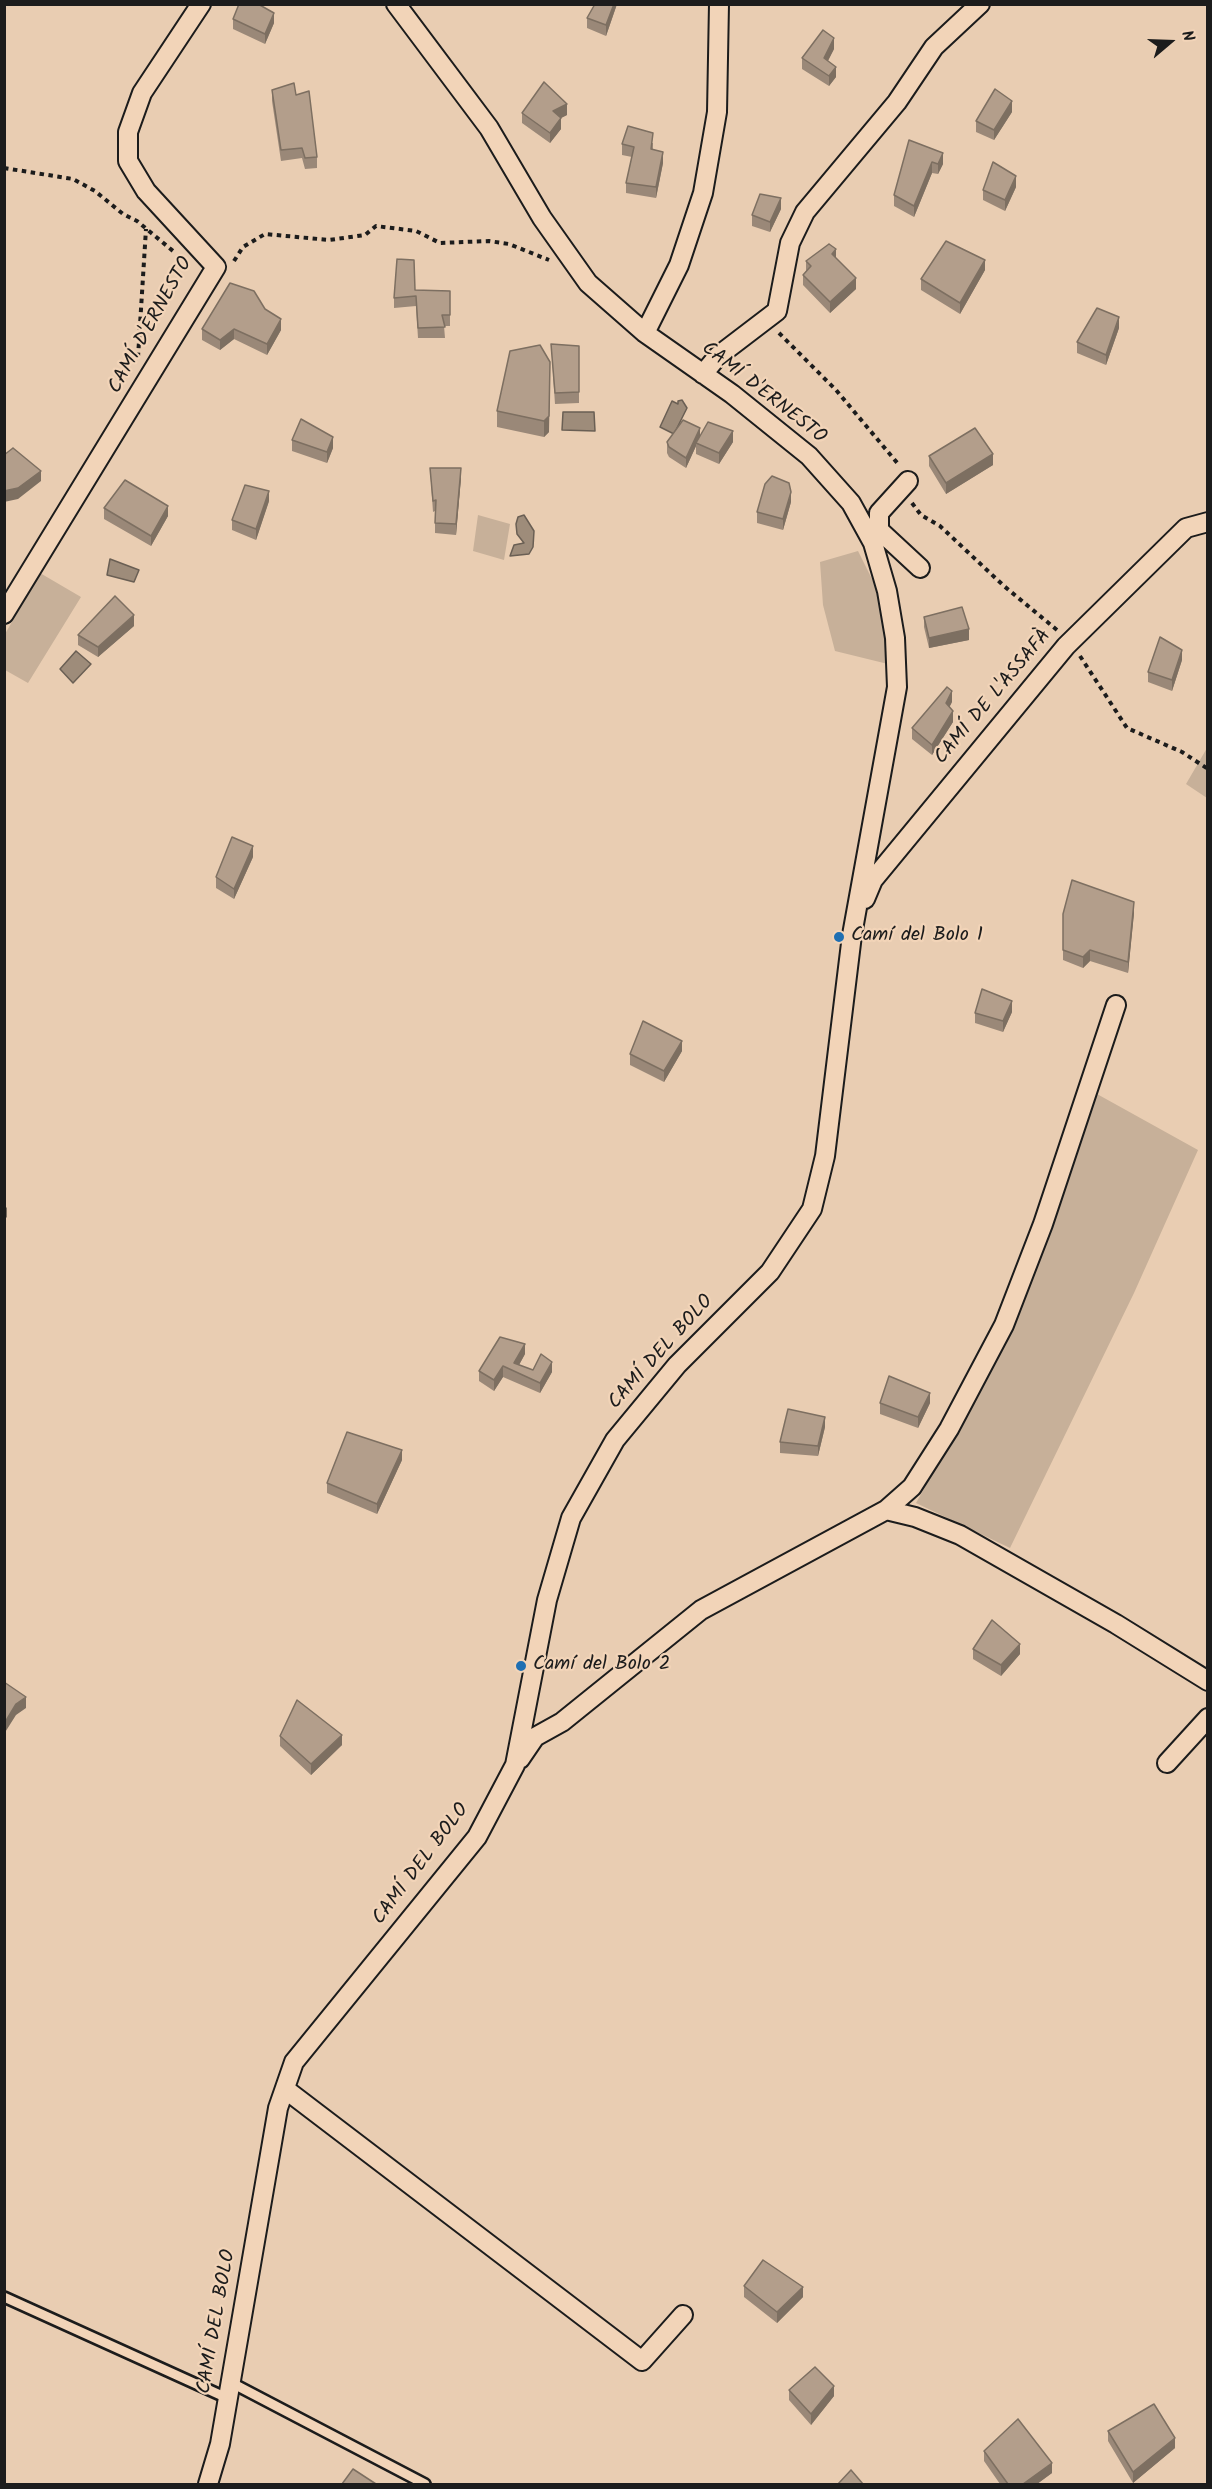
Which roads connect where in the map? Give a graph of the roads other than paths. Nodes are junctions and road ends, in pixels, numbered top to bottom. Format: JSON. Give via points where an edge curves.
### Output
{"nodes":[{"id":1,"x":201,"y":4,"type":"edge"},
{"id":2,"x":396,"y":4,"type":"edge"},
{"id":3,"x":719,"y":4,"type":"edge"},
{"id":4,"x":980,"y":4,"type":"edge"},
{"id":5,"x":645,"y":333,"type":"junction"},
{"id":6,"x":703,"y":374,"type":"junction"},
{"id":7,"x":904,"y":484,"type":"road end"},
{"id":8,"x":855,"y":510,"type":"junction"},
{"id":9,"x":1208,"y":522,"type":"edge"},
{"id":10,"x":879,"y":530,"type":"junction"},
{"id":11,"x":920,"y":568,"type":"dead end"},
{"id":12,"x":4,"y":614,"type":"edge"},
{"id":13,"x":852,"y":935,"type":"junction"},
{"id":14,"x":1116,"y":1005,"type":"dead end"},
{"id":15,"x":886,"y":1510,"type":"junction"},
{"id":16,"x":1208,"y":1681,"type":"edge"},
{"id":17,"x":1208,"y":1718,"type":"edge"},
{"id":18,"x":1167,"y":1763,"type":"dead end"},
{"id":19,"x":515,"y":1765,"type":"junction"},
{"id":20,"x":285,"y":2089,"type":"junction"},
{"id":21,"x":4,"y":2298,"type":"edge"},
{"id":22,"x":683,"y":2315,"type":"dead end"},
{"id":23,"x":229,"y":2390,"type":"junction"},
{"id":24,"x":208,"y":2484,"type":"edge"},
{"id":25,"x":425,"y":2484,"type":"edge"}],
"edges":[{"from":1,"to":12,"type":"street","name":"CAMÍ D'ERNESTO","via":[[142,93],[128,132],[128,161],[146,191],[216,267]]},
{"from":2,"to":5,"type":"street","name":"CAMÍ D'ERNESTO","via":[[489,128],[542,218],[588,283]]},
{"from":3,"to":5,"type":"street","via":[[717,112],[704,193],[679,265]]},
{"from":4,"to":6,"type":"street","via":[[934,47],[897,102],[805,212],[790,243],[777,311],[718,356]]},
{"from":5,"to":6,"type":"street","name":"CAMÍ D'ERNESTO"},
{"from":6,"to":8,"type":"street","name":"CAMÍ D'ERNESTO","via":[[809,456]]},
{"from":7,"to":10,"type":"street","via":[[879,513]]},
{"from":8,"to":10,"type":"street"},
{"from":8,"to":13,"type":"street","name":"CAMÍ D'ERNESTO","via":[[873,543],[887,591],[896,638],[897,687]]},
{"from":9,"to":13,"type":"street","name":"CAMÍ DE L'ASSAFÀ","via":[[1186,528],[1071,642],[873,880]]},
{"from":10,"to":11,"type":"street"},
{"from":13,"to":19,"type":"street","name":"CAMÍ DEL BOLO","via":[[825,1156],[812,1209],[770,1272],[677,1365],[615,1440],[571,1518],[547,1600]]},
{"from":14,"to":15,"type":"street","via":[[1043,1224],[1004,1325],[949,1429],[912,1487]]},
{"from":15,"to":16,"type":"street","via":[[960,1535]]},
{"from":15,"to":19,"type":"street","via":[[701,1610],[562,1722],[535,1737]]},
{"from":17,"to":18,"type":"street"},
{"from":19,"to":20,"type":"street","name":"CAMÍ DEL BOLO","via":[[477,1837],[294,2062]]},
{"from":20,"to":22,"type":"street","via":[[642,2361]]},
{"from":20,"to":23,"type":"street","name":"CAMÍ DEL BOLO","via":[[278,2108]]},
{"from":21,"to":23,"type":"lane"},
{"from":23,"to":24,"type":"street","name":"CAMÍ DEL BOLO"},
{"from":23,"to":25,"type":"lane"}]}
